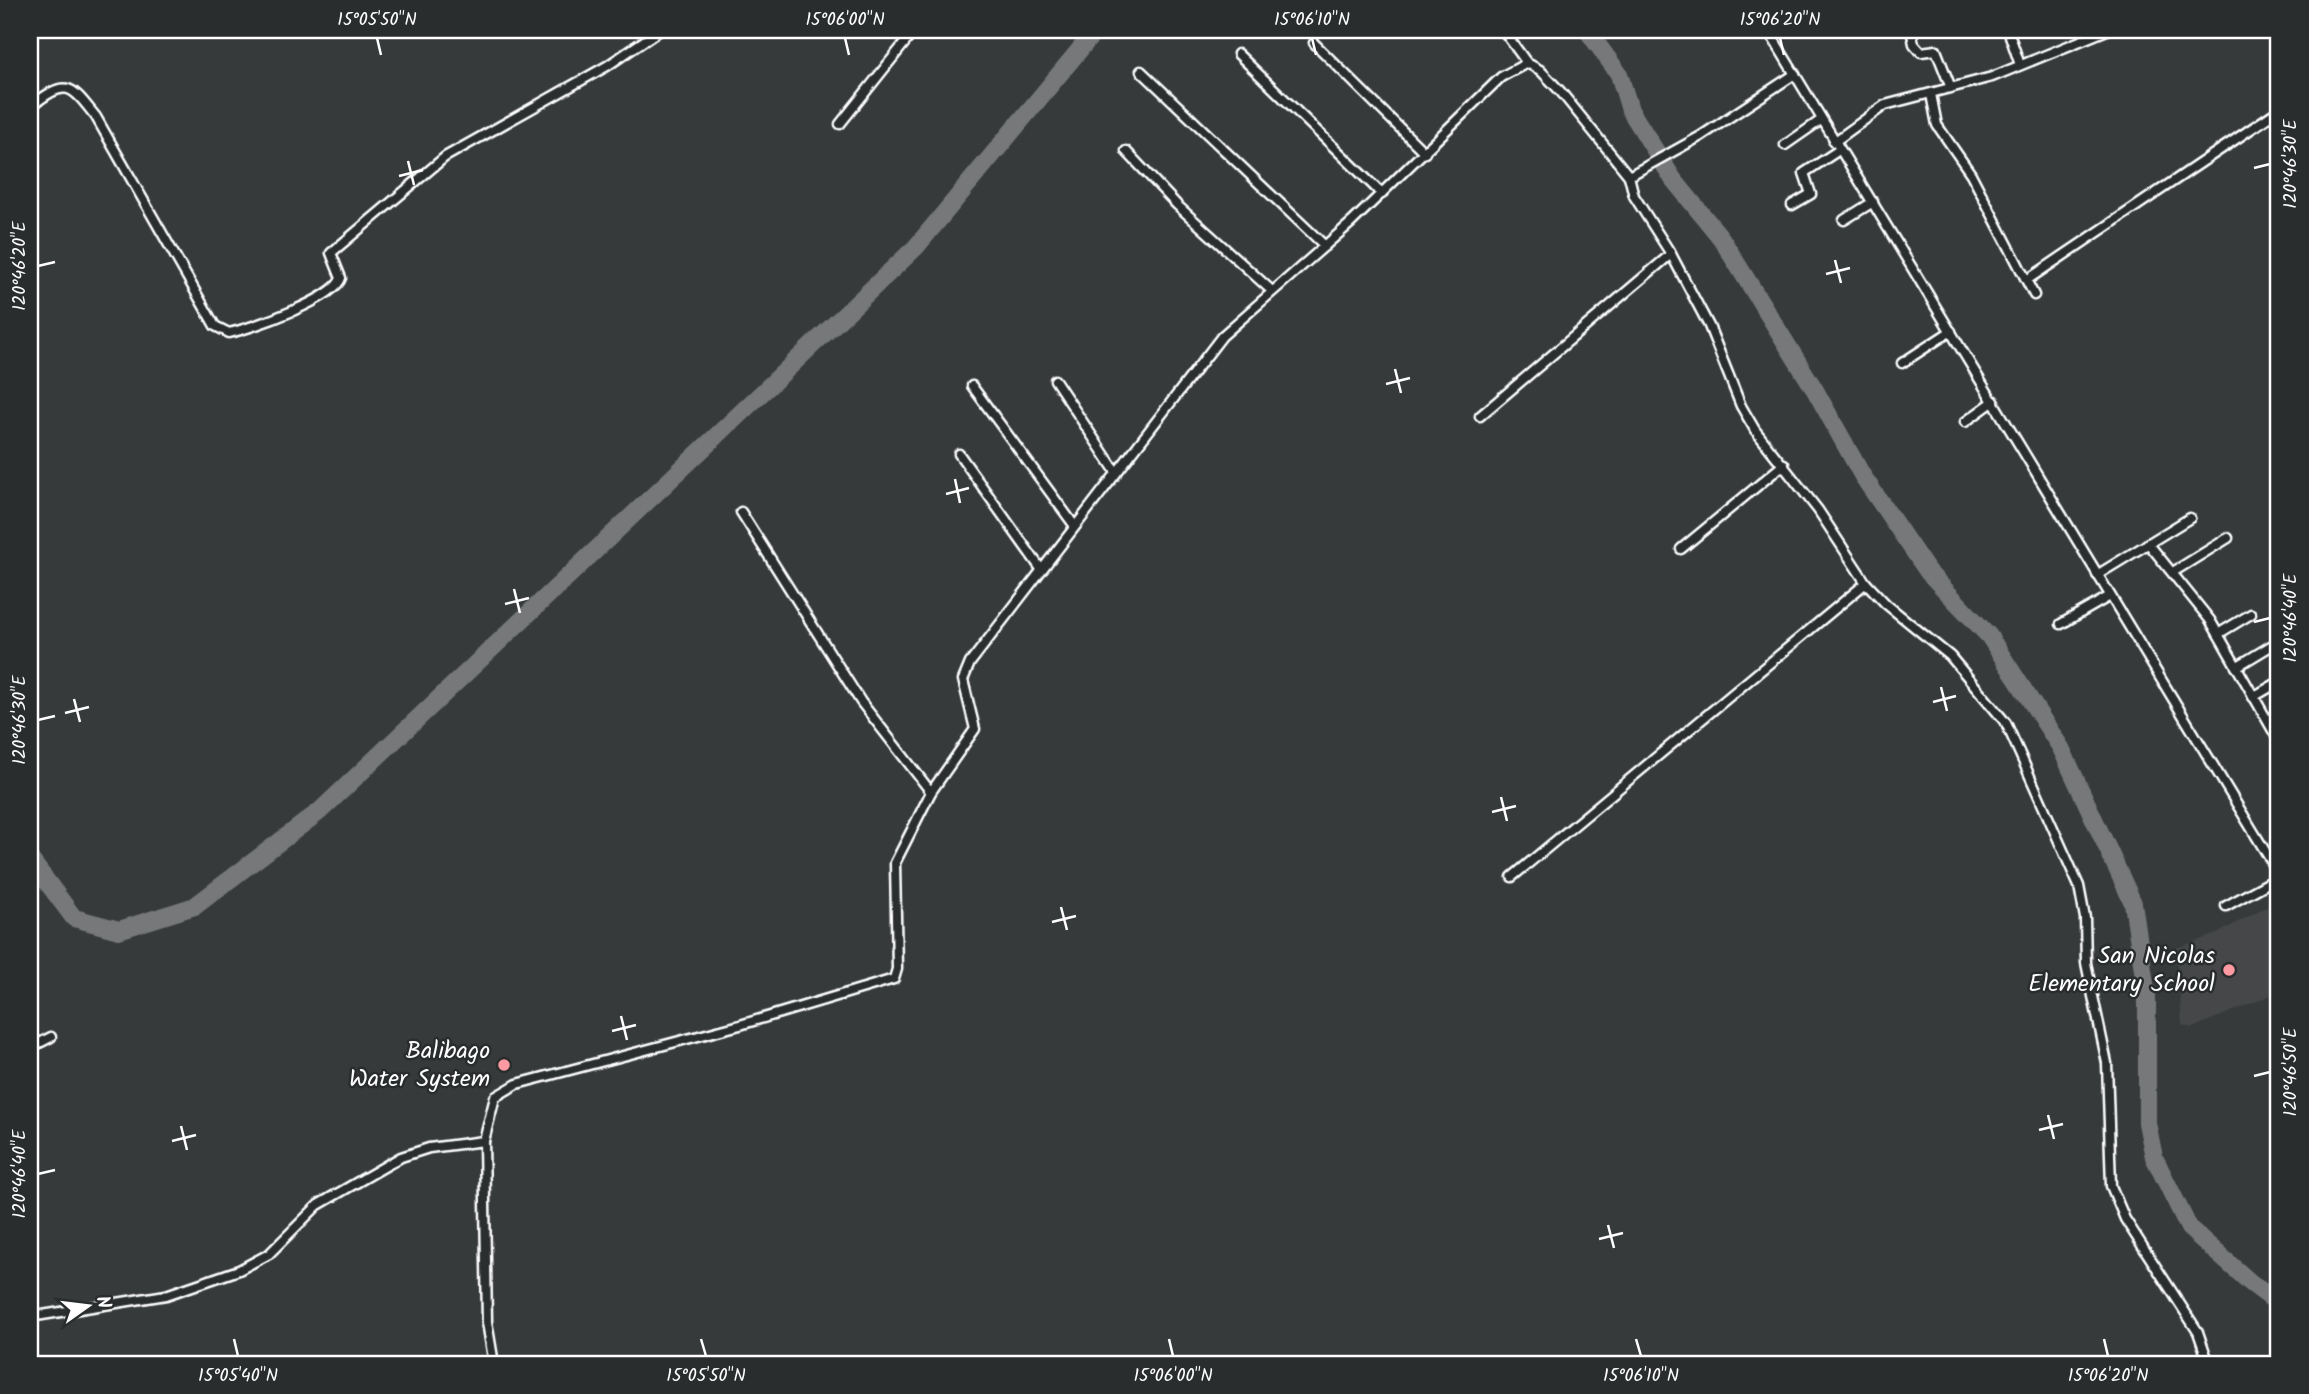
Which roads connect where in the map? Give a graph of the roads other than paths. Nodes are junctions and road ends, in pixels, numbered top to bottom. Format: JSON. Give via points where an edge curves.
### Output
{"nodes":[{"id":1,"x":660,"y":30,"type":"edge"},
{"id":2,"x":915,"y":30,"type":"edge"},
{"id":3,"x":1503,"y":30,"type":"edge"},
{"id":4,"x":1768,"y":30,"type":"edge"},
{"id":5,"x":1911,"y":30,"type":"edge"},
{"id":6,"x":2008,"y":30,"type":"edge"},
{"id":7,"x":2107,"y":30,"type":"edge"},
{"id":8,"x":1314,"y":43,"type":"dead end"},
{"id":9,"x":1238,"y":54,"type":"dead end"},
{"id":10,"x":1527,"y":63,"type":"junction"},
{"id":11,"x":2020,"y":65,"type":"junction"},
{"id":12,"x":1142,"y":71,"type":"dead end"},
{"id":13,"x":1795,"y":74,"type":"junction"},
{"id":14,"x":1951,"y":88,"type":"junction"},
{"id":15,"x":1931,"y":94,"type":"junction"},
{"id":16,"x":30,"y":107,"type":"edge"},
{"id":17,"x":2279,"y":110,"type":"edge"},
{"id":18,"x":1821,"y":120,"type":"junction"},
{"id":19,"x":841,"y":124,"type":"dead end"},
{"id":20,"x":1785,"y":145,"type":"dead end"},
{"id":21,"x":1837,"y":146,"type":"junction"},
{"id":22,"x":1126,"y":151,"type":"dead end"},
{"id":23,"x":1425,"y":153,"type":"junction"},
{"id":24,"x":1629,"y":176,"type":"junction"},
{"id":25,"x":1382,"y":194,"type":"junction"},
{"id":26,"x":1873,"y":202,"type":"junction"},
{"id":27,"x":1793,"y":205,"type":"dead end"},
{"id":28,"x":1844,"y":220,"type":"dead end"},
{"id":29,"x":1325,"y":246,"type":"junction"},
{"id":30,"x":1671,"y":254,"type":"junction"},
{"id":31,"x":2027,"y":280,"type":"junction"},
{"id":32,"x":1272,"y":291,"type":"junction"},
{"id":33,"x":2034,"y":296,"type":"dead end"},
{"id":34,"x":1951,"y":331,"type":"junction"},
{"id":35,"x":1902,"y":363,"type":"dead end"},
{"id":36,"x":1055,"y":380,"type":"dead end"},
{"id":37,"x":972,"y":386,"type":"dead end"},
{"id":38,"x":1994,"y":401,"type":"junction"},
{"id":39,"x":1480,"y":416,"type":"dead end"},
{"id":40,"x":1965,"y":422,"type":"dead end"},
{"id":41,"x":960,"y":454,"type":"dead end"},
{"id":42,"x":1784,"y":464,"type":"junction"},
{"id":43,"x":1116,"y":472,"type":"junction"},
{"id":44,"x":741,"y":512,"type":"dead end"},
{"id":45,"x":2190,"y":518,"type":"dead end"},
{"id":46,"x":1074,"y":525,"type":"junction"},
{"id":47,"x":2228,"y":538,"type":"dead end"},
{"id":48,"x":2148,"y":543,"type":"junction"},
{"id":49,"x":1681,"y":549,"type":"dead end"},
{"id":50,"x":1041,"y":569,"type":"junction"},
{"id":51,"x":2173,"y":572,"type":"junction"},
{"id":52,"x":2097,"y":575,"type":"junction"},
{"id":53,"x":1866,"y":583,"type":"junction"},
{"id":54,"x":2110,"y":596,"type":"junction"},
{"id":55,"x":2251,"y":614,"type":"dead end"},
{"id":56,"x":2061,"y":624,"type":"dead end"},
{"id":57,"x":2218,"y":634,"type":"junction"},
{"id":58,"x":2279,"y":641,"type":"edge"},
{"id":59,"x":2236,"y":667,"type":"junction"},
{"id":60,"x":2279,"y":682,"type":"edge"},
{"id":61,"x":2253,"y":696,"type":"junction"},
{"id":62,"x":2279,"y":741,"type":"edge"},
{"id":63,"x":930,"y":792,"type":"junction"},
{"id":64,"x":2279,"y":876,"type":"edge"},
{"id":65,"x":1512,"y":877,"type":"dead end"},
{"id":66,"x":2226,"y":906,"type":"dead end"},
{"id":67,"x":51,"y":1037,"type":"dead end"},
{"id":68,"x":30,"y":1048,"type":"edge"},
{"id":69,"x":484,"y":1141,"type":"junction"},
{"id":70,"x":30,"y":1317,"type":"edge"},
{"id":71,"x":494,"y":1364,"type":"edge"},
{"id":72,"x":2209,"y":1364,"type":"edge"}],
"edges":[{"from":1,"to":16,"type":"street","via":[[607,66],[445,157],[331,253],[341,278],[332,290],[278,317],[229,333],[215,326],[96,117],[75,91],[60,88]]},
{"from":2,"to":19,"type":"street"},
{"from":3,"to":10,"type":"street"},
{"from":4,"to":13,"type":"street"},
{"from":5,"to":14,"type":"street","via":[[1917,49],[1936,50]]},
{"from":6,"to":11,"type":"street"},
{"from":7,"to":11,"type":"street"},
{"from":8,"to":23,"type":"street"},
{"from":9,"to":25,"type":"street"},
{"from":10,"to":23,"type":"street","via":[[1501,77]]},
{"from":10,"to":24,"type":"street","via":[[1541,70],[1561,92]]},
{"from":11,"to":14,"type":"street"},
{"from":12,"to":29,"type":"street"},
{"from":13,"to":18,"type":"street"},
{"from":13,"to":24,"type":"street"},
{"from":14,"to":15,"type":"street"},
{"from":15,"to":21,"type":"street","via":[[1885,105]]},
{"from":15,"to":31,"type":"street","via":[[1937,125],[1970,174]]},
{"from":17,"to":31,"type":"street"},
{"from":18,"to":20,"type":"street"},
{"from":18,"to":21,"type":"street"},
{"from":21,"to":26,"type":"street"},
{"from":21,"to":27,"type":"street","via":[[1804,173],[1811,194]]},
{"from":22,"to":32,"type":"street","via":[[1177,205]]},
{"from":23,"to":25,"type":"street"},
{"from":24,"to":30,"type":"street","via":[[1634,196]]},
{"from":25,"to":29,"type":"street"},
{"from":26,"to":28,"type":"street"},
{"from":26,"to":34,"type":"street"},
{"from":29,"to":32,"type":"street"},
{"from":30,"to":39,"type":"street"},
{"from":30,"to":42,"type":"street","via":[[1725,360],[1741,406]]},
{"from":31,"to":33,"type":"street"},
{"from":32,"to":43,"type":"street","via":[[1222,336]]},
{"from":34,"to":35,"type":"street"},
{"from":34,"to":38,"type":"street"},
{"from":36,"to":43,"type":"street"},
{"from":37,"to":46,"type":"street"},
{"from":38,"to":40,"type":"street"},
{"from":38,"to":52,"type":"street"},
{"from":41,"to":50,"type":"street"},
{"from":42,"to":49,"type":"street"},
{"from":42,"to":53,"type":"street"},
{"from":43,"to":46,"type":"street"},
{"from":44,"to":63,"type":"street","via":[[861,702]]},
{"from":45,"to":48,"type":"street"},
{"from":46,"to":50,"type":"street"},
{"from":47,"to":51,"type":"street"},
{"from":48,"to":51,"type":"street"},
{"from":48,"to":52,"type":"street"},
{"from":50,"to":63,"type":"street","via":[[966,670],[963,680],[975,729]]},
{"from":51,"to":57,"type":"street"},
{"from":52,"to":54,"type":"street"},
{"from":53,"to":65,"type":"street"},
{"from":53,"to":72,"type":"street","via":[[1950,656],[1998,710],[2037,790],[2083,903],[2086,963],[2105,1040],[2111,1186],[2125,1219],[2198,1332]]},
{"from":54,"to":56,"type":"street"},
{"from":54,"to":64,"type":"street"},
{"from":55,"to":57,"type":"street"},
{"from":57,"to":59,"type":"street"},
{"from":58,"to":59,"type":"street"},
{"from":59,"to":61,"type":"street"},
{"from":60,"to":61,"type":"street"},
{"from":61,"to":62,"type":"street"},
{"from":63,"to":69,"type":"street","via":[[895,863],[894,979],[504,1090],[495,1097]]},
{"from":64,"to":66,"type":"street"},
{"from":67,"to":68,"type":"street"},
{"from":69,"to":70,"type":"street","via":[[429,1148],[401,1157],[318,1205],[269,1254],[239,1270],[166,1296]]},
{"from":69,"to":71,"type":"street","via":[[487,1322]]}]}
